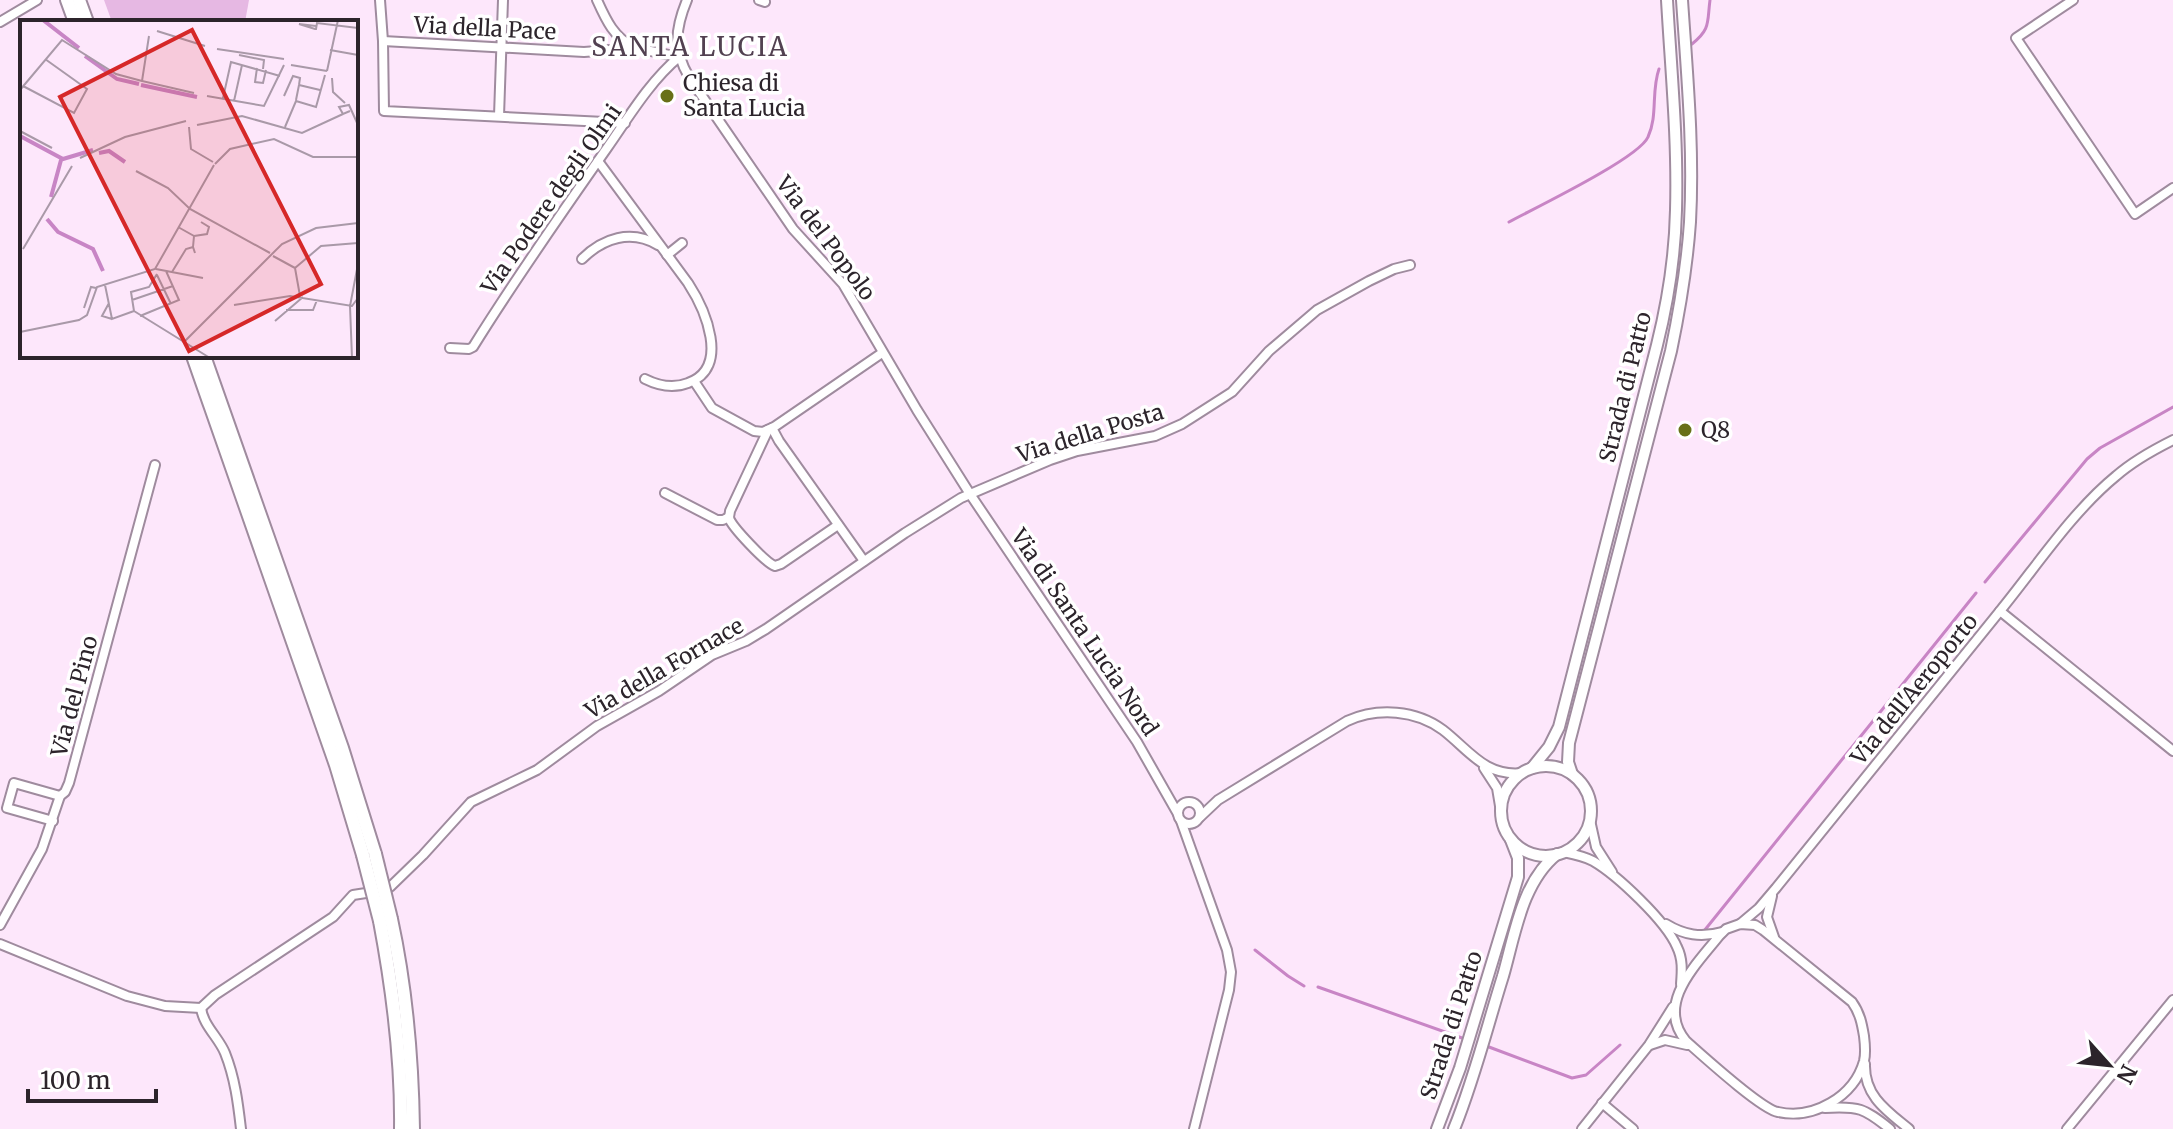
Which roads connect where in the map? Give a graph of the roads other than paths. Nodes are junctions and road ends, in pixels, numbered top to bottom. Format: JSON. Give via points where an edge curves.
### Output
{"nodes":[{"id":1,"x":37,"y":0,"type":"edge"},
{"id":2,"x":67,"y":0,"type":"edge"},
{"id":3,"x":79,"y":0,"type":"edge"},
{"id":4,"x":380,"y":0,"type":"edge"},
{"id":5,"x":503,"y":0,"type":"edge"},
{"id":6,"x":597,"y":0,"type":"edge"},
{"id":7,"x":687,"y":0,"type":"edge"},
{"id":8,"x":1667,"y":0,"type":"edge"},
{"id":9,"x":1682,"y":0,"type":"edge"},
{"id":10,"x":2073,"y":0,"type":"edge"},
{"id":11,"x":74,"y":20,"type":"edge"},
{"id":12,"x":86,"y":20,"type":"edge"},
{"id":13,"x":0,"y":22,"type":"edge"},
{"id":14,"x":383,"y":41,"type":"junction"},
{"id":15,"x":501,"y":47,"type":"junction"},
{"id":16,"x":636,"y":48,"type":"junction"},
{"id":17,"x":679,"y":57,"type":"junction"},
{"id":18,"x":499,"y":116,"type":"junction"},
{"id":19,"x":625,"y":123,"type":"junction"},
{"id":20,"x":598,"y":161,"type":"junction"},
{"id":21,"x":2173,"y":188,"type":"edge"},
{"id":22,"x":682,"y":243,"type":"dead end"},
{"id":23,"x":664,"y":251,"type":"junction"},
{"id":24,"x":582,"y":259,"type":"dead end"},
{"id":25,"x":1410,"y":265,"type":"dead end"},
{"id":26,"x":450,"y":348,"type":"dead end"},
{"id":27,"x":882,"y":353,"type":"junction"},
{"id":28,"x":194,"y":358,"type":"edge"},
{"id":29,"x":205,"y":358,"type":"edge"},
{"id":30,"x":645,"y":379,"type":"dead end"},
{"id":31,"x":694,"y":381,"type":"junction"},
{"id":32,"x":770,"y":429,"type":"junction"},
{"id":33,"x":2173,"y":440,"type":"edge"},
{"id":34,"x":155,"y":465,"type":"dead end"},
{"id":35,"x":665,"y":493,"type":"dead end"},
{"id":36,"x":970,"y":494,"type":"junction"},
{"id":37,"x":729,"y":517,"type":"junction"},
{"id":38,"x":838,"y":525,"type":"junction"},
{"id":39,"x":864,"y":561,"type":"junction"},
{"id":40,"x":2000,"y":611,"type":"junction"},
{"id":41,"x":2173,"y":751,"type":"edge"},
{"id":42,"x":1478,"y":761,"type":"junction"},
{"id":43,"x":1527,"y":770,"type":"junction"},
{"id":44,"x":1572,"y":774,"type":"junction"},
{"id":45,"x":1167,"y":792,"type":"junction"},
{"id":46,"x":60,"y":796,"type":"junction"},
{"id":47,"x":1218,"y":800,"type":"junction"},
{"id":48,"x":1192,"y":803,"type":"junction"},
{"id":49,"x":1501,"y":812,"type":"junction"},
{"id":50,"x":1180,"y":817,"type":"junction"},
{"id":51,"x":1200,"y":817,"type":"junction"},
{"id":52,"x":1590,"y":820,"type":"junction"},
{"id":53,"x":53,"y":821,"type":"junction"},
{"id":54,"x":1511,"y":840,"type":"junction"},
{"id":55,"x":1560,"y":853,"type":"junction"},
{"id":56,"x":369,"y":855,"type":"junction"},
{"id":57,"x":1617,"y":880,"type":"junction"},
{"id":58,"x":390,"y":887,"type":"dead end"},
{"id":59,"x":1776,"y":888,"type":"junction"},
{"id":60,"x":366,"y":893,"type":"dead end"},
{"id":61,"x":386,"y":920,"type":"junction"},
{"id":62,"x":1662,"y":922,"type":"junction"},
{"id":63,"x":1740,"y":924,"type":"junction"},
{"id":64,"x":0,"y":925,"type":"edge"},
{"id":65,"x":1726,"y":929,"type":"junction"},
{"id":66,"x":1774,"y":937,"type":"junction"},
{"id":67,"x":0,"y":944,"type":"edge"},
{"id":68,"x":1681,"y":985,"type":"junction"},
{"id":69,"x":2173,"y":1000,"type":"edge"},
{"id":70,"x":1675,"y":1003,"type":"junction"},
{"id":71,"x":201,"y":1008,"type":"junction"},
{"id":72,"x":1649,"y":1045,"type":"junction"},
{"id":73,"x":1694,"y":1048,"type":"junction"},
{"id":74,"x":1865,"y":1058,"type":"junction"},
{"id":75,"x":1602,"y":1103,"type":"junction"},
{"id":76,"x":1824,"y":1108,"type":"junction"},
{"id":77,"x":241,"y":1129,"type":"edge"},
{"id":78,"x":401,"y":1129,"type":"edge"},
{"id":79,"x":413,"y":1129,"type":"edge"},
{"id":80,"x":1194,"y":1129,"type":"edge"},
{"id":81,"x":1437,"y":1129,"type":"edge"},
{"id":82,"x":1454,"y":1129,"type":"edge"},
{"id":83,"x":1582,"y":1129,"type":"edge"},
{"id":84,"x":1633,"y":1129,"type":"edge"},
{"id":85,"x":1890,"y":1129,"type":"edge"},
{"id":86,"x":1909,"y":1129,"type":"edge"},
{"id":87,"x":2067,"y":1129,"type":"edge"}],
"edges":[{"from":1,"to":13,"type":"street"},
{"from":2,"to":11,"type":"highway"},
{"from":3,"to":12,"type":"highway"},
{"from":4,"to":14,"type":"street"},
{"from":5,"to":15,"type":"street"},
{"from":6,"to":16,"type":"street","via":[[615,33]]},
{"from":7,"to":17,"type":"street","via":[[678,33]]},
{"from":8,"to":43,"type":"main road","name":"Strada di Patto","via":[[1676,193],[1668,294],[1559,727]]},
{"from":9,"to":44,"type":"main road","name":"Strada di Patto","via":[[1691,194],[1681,304],[1569,743]]},
{"from":10,"to":21,"type":"street","via":[[2016,38],[2135,214]]},
{"from":14,"to":15,"type":"street","name":"Via della Pace"},
{"from":14,"to":18,"type":"street","via":[[384,111]]},
{"from":15,"to":16,"type":"street","name":"Via della Pace","via":[[584,52]]},
{"from":15,"to":18,"type":"street"},
{"from":16,"to":17,"type":"street","name":"Via della Pace"},
{"from":17,"to":19,"type":"street","name":"Via Podere degli Olmi"},
{"from":17,"to":27,"type":"street","name":"Via del Popolo","via":[[788,222],[843,284]]},
{"from":18,"to":19,"type":"street"},
{"from":19,"to":20,"type":"street","name":"Via Podere degli Olmi"},
{"from":20,"to":23,"type":"street"},
{"from":20,"to":26,"type":"street","name":"Via Podere degli Olmi","via":[[473,347]]},
{"from":22,"to":23,"type":"street"},
{"from":23,"to":24,"type":"street","via":[[644,238],[618,237]]},
{"from":23,"to":31,"type":"street","via":[[693,290],[709,330],[711,358]]},
{"from":25,"to":36,"type":"street","name":"Via della Posta","via":[[1317,310],[1232,392],[1182,424],[1146,438],[1050,460]]},
{"from":27,"to":32,"type":"street"},
{"from":27,"to":36,"type":"street","name":"Via del Popolo"},
{"from":28,"to":56,"type":"highway"},
{"from":29,"to":56,"type":"highway","via":[[342,748]]},
{"from":30,"to":31,"type":"street","via":[[670,386]]},
{"from":31,"to":32,"type":"street","via":[[712,408],[754,431]]},
{"from":32,"to":37,"type":"street"},
{"from":32,"to":38,"type":"street"},
{"from":33,"to":40,"type":"street","via":[[2106,484]]},
{"from":34,"to":46,"type":"street","name":"Via del Pino","via":[[69,783]]},
{"from":35,"to":37,"type":"street","via":[[717,520]]},
{"from":36,"to":39,"type":"street","name":"Via della Fornace"},
{"from":36,"to":45,"type":"street","name":"Via di Santa Lucia Nord"},
{"from":37,"to":38,"type":"street","via":[[775,566]]},
{"from":38,"to":39,"type":"street"},
{"from":39,"to":58,"type":"street","name":"Via della Fornace","via":[[766,629],[712,655],[597,726],[537,770],[471,802]]},
{"from":40,"to":41,"type":"street","name":"Via dell'Aeroporto"},
{"from":40,"to":59,"type":"street","name":"Via dell'Aeroporto"},
{"from":42,"to":43,"type":"street","via":[[1508,774]]},
{"from":42,"to":47,"type":"street","via":[[1425,720],[1369,714],[1347,721]]},
{"from":42,"to":49,"type":"street","via":[[1497,788]]},
{"from":43,"to":44,"type":"main road","via":[[1556,767]]},
{"from":43,"to":49,"type":"main road","via":[[1505,792]]},
{"from":44,"to":52,"type":"main road","via":[[1589,797]]},
{"from":45,"to":48,"type":"street"},
{"from":45,"to":50,"type":"street","name":"Via di Santa Lucia Nord"},
{"from":46,"to":53,"type":"street","name":"Via del Pino"},
{"from":46,"to":53,"type":"street","via":[[14,783],[7,808]]},
{"from":47,"to":48,"type":"street"},
{"from":47,"to":51,"type":"street"},
{"from":48,"to":50,"type":"street","via":[[1180,806]]},
{"from":48,"to":51,"type":"street"},
{"from":49,"to":54,"type":"main road"},
{"from":50,"to":51,"type":"street","via":[[1190,825]]},
{"from":50,"to":80,"type":"street","name":"Via di Santa Lucia Nord","via":[[1231,972]]},
{"from":52,"to":55,"type":"main road","via":[[1580,839]]},
{"from":52,"to":57,"type":"street","via":[[1596,847]]},
{"from":53,"to":64,"type":"street","name":"Via del Pino"},
{"from":54,"to":55,"type":"main road","via":[[1535,854]]},
{"from":54,"to":81,"type":"main road","name":"Strada di Patto","via":[[1518,877]]},
{"from":55,"to":57,"type":"street","via":[[1594,862]]},
{"from":55,"to":82,"type":"main road","name":"Strada di Patto","via":[[1542,867],[1526,898]]},
{"from":56,"to":61,"type":"highway","bridge":true},
{"from":57,"to":62,"type":"street"},
{"from":59,"to":63,"type":"street","name":"Via dell'Aeroporto"},
{"from":59,"to":66,"type":"street","name":"Via dell'Aeroporto","via":[[1768,911]]},
{"from":60,"to":71,"type":"street","via":[[353,895],[333,917]]},
{"from":61,"to":78,"type":"highway","via":[[399,1045]]},
{"from":61,"to":79,"type":"highway","via":[[399,956],[408,1020]]},
{"from":62,"to":65,"type":"street","via":[[1692,935]]},
{"from":62,"to":68,"type":"street","via":[[1679,949]]},
{"from":63,"to":65,"type":"street"},
{"from":63,"to":66,"type":"street","via":[[1755,925]]},
{"from":65,"to":68,"type":"street"},
{"from":66,"to":74,"type":"street","via":[[1852,1002],[1862,1025]]},
{"from":67,"to":71,"type":"street","via":[[127,996]]},
{"from":68,"to":70,"type":"street"},
{"from":69,"to":87,"type":"street"},
{"from":70,"to":72,"type":"street"},
{"from":70,"to":73,"type":"street","via":[[1677,1028]]},
{"from":71,"to":77,"type":"street","via":[[235,1083]]},
{"from":72,"to":73,"type":"street","via":[[1670,1040]]},
{"from":72,"to":75,"type":"street"},
{"from":73,"to":76,"type":"street","via":[[1769,1109],[1789,1114]]},
{"from":74,"to":76,"type":"street","via":[[1848,1087]]},
{"from":74,"to":86,"type":"street","via":[[1873,1097]]},
{"from":75,"to":83,"type":"street"},
{"from":75,"to":84,"type":"street"},
{"from":76,"to":85,"type":"street","via":[[1862,1109]]}]}
